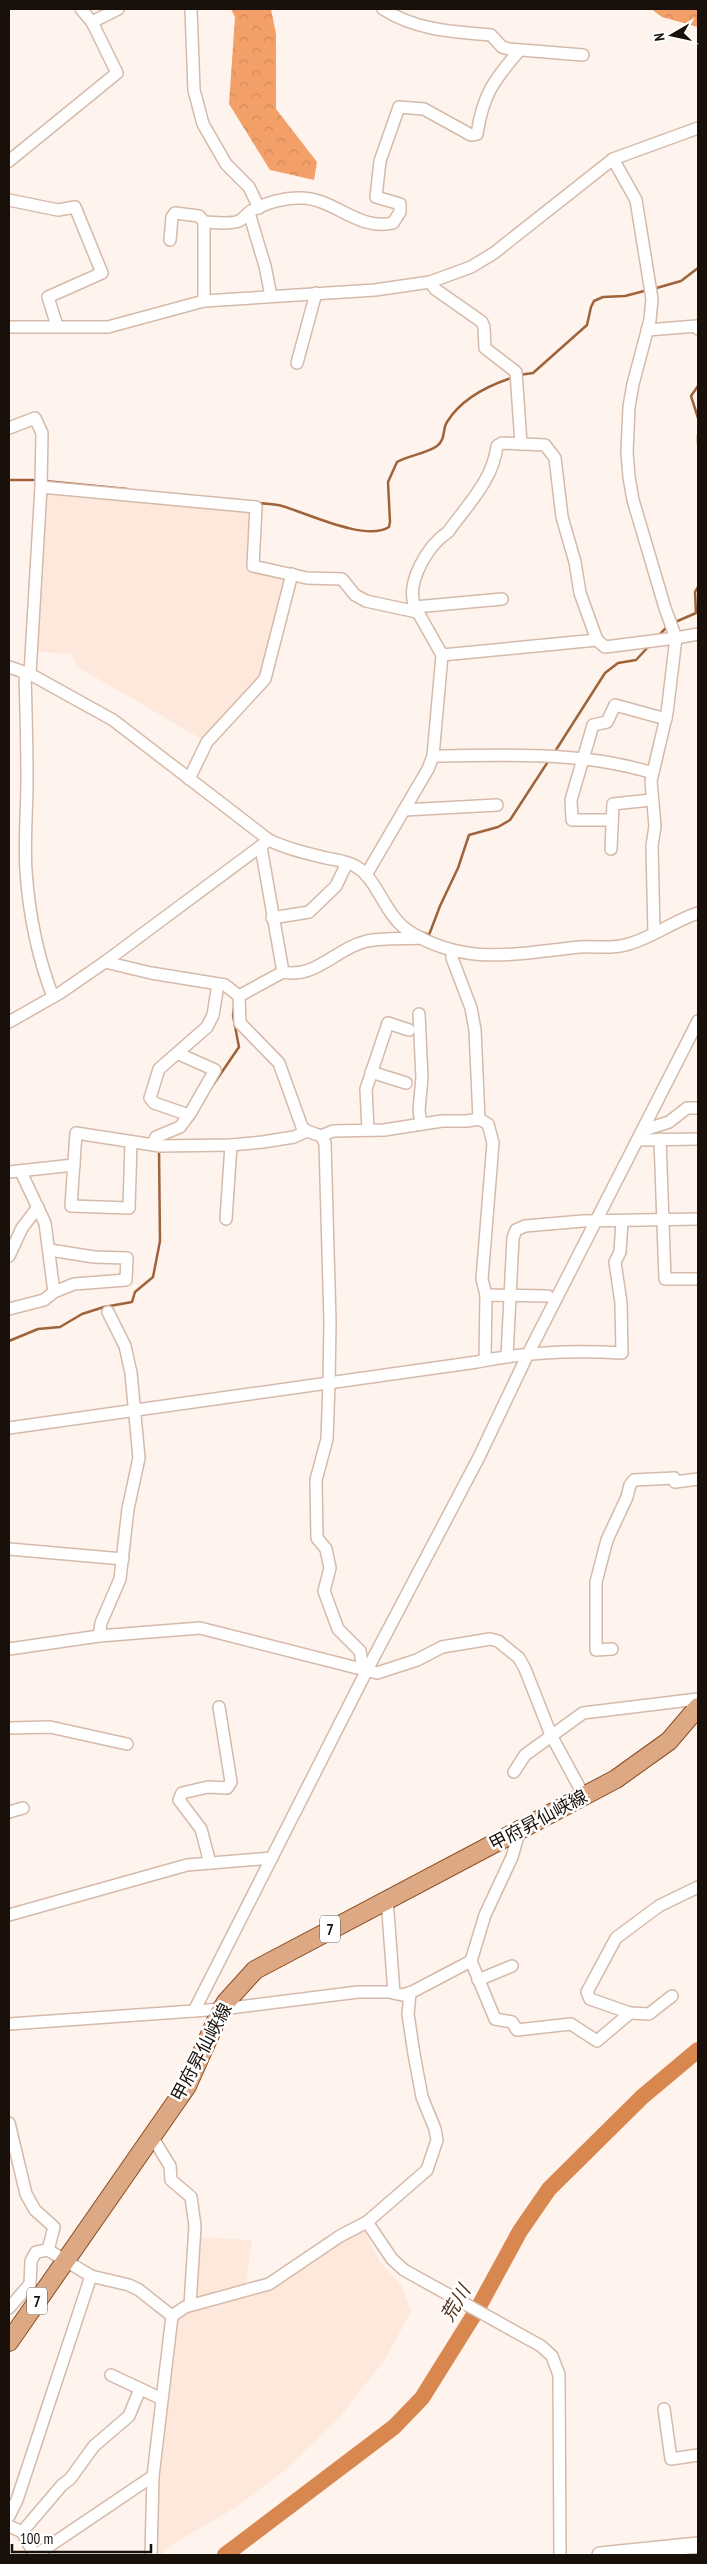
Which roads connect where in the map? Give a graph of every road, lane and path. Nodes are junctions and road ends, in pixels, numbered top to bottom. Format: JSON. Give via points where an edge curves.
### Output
{"nodes":[{"id":1,"x":81,"y":9,"type":"edge"},
{"id":2,"x":118,"y":9,"type":"edge"},
{"id":3,"x":191,"y":9,"type":"edge"},
{"id":4,"x":383,"y":9,"type":"edge"},
{"id":5,"x":92,"y":22,"type":"junction"},
{"id":6,"x":519,"y":50,"type":"junction"},
{"id":7,"x":584,"y":55,"type":"dead end"},
{"id":8,"x":698,"y":128,"type":"edge"},
{"id":9,"x":613,"y":159,"type":"junction"},
{"id":10,"x":9,"y":161,"type":"edge"},
{"id":11,"x":9,"y":200,"type":"edge"},
{"id":12,"x":254,"y":211,"type":"junction"},
{"id":13,"x":204,"y":222,"type":"junction"},
{"id":14,"x":170,"y":240,"type":"dead end"},
{"id":15,"x":430,"y":282,"type":"junction"},
{"id":16,"x":316,"y":293,"type":"junction"},
{"id":17,"x":271,"y":296,"type":"junction"},
{"id":18,"x":204,"y":300,"type":"junction"},
{"id":19,"x":57,"y":326,"type":"junction"},
{"id":20,"x":9,"y":327,"type":"edge"},
{"id":21,"x":698,"y":329,"type":"edge"},
{"id":22,"x":647,"y":330,"type":"junction"},
{"id":23,"x":297,"y":363,"type":"dead end"},
{"id":24,"x":9,"y":428,"type":"edge"},
{"id":25,"x":521,"y":444,"type":"junction"},
{"id":26,"x":41,"y":487,"type":"junction"},
{"id":27,"x":292,"y":574,"type":"junction"},
{"id":28,"x":502,"y":599,"type":"dead end"},
{"id":29,"x":416,"y":609,"type":"junction"},
{"id":30,"x":698,"y":634,"type":"edge"},
{"id":31,"x":676,"y":638,"type":"junction"},
{"id":32,"x":597,"y":640,"type":"junction"},
{"id":33,"x":442,"y":655,"type":"junction"},
{"id":34,"x":9,"y":668,"type":"edge"},
{"id":35,"x":28,"y":674,"type":"junction"},
{"id":36,"x":666,"y":720,"type":"junction"},
{"id":37,"x":433,"y":756,"type":"junction"},
{"id":38,"x":583,"y":758,"type":"junction"},
{"id":39,"x":652,"y":773,"type":"junction"},
{"id":40,"x":189,"y":779,"type":"junction"},
{"id":41,"x":651,"y":800,"type":"junction"},
{"id":42,"x":497,"y":805,"type":"dead end"},
{"id":43,"x":404,"y":810,"type":"junction"},
{"id":44,"x":612,"y":820,"type":"junction"},
{"id":45,"x":265,"y":844,"type":"junction"},
{"id":46,"x":611,"y":849,"type":"dead end"},
{"id":47,"x":347,"y":863,"type":"junction"},
{"id":48,"x":366,"y":875,"type":"junction"},
{"id":49,"x":698,"y":913,"type":"edge"},
{"id":50,"x":272,"y":918,"type":"junction"},
{"id":51,"x":654,"y":933,"type":"junction"},
{"id":52,"x":423,"y":938,"type":"junction"},
{"id":53,"x":452,"y":951,"type":"junction"},
{"id":54,"x":105,"y":962,"type":"junction"},
{"id":55,"x":282,"y":972,"type":"junction"},
{"id":56,"x":218,"y":984,"type":"junction"},
{"id":57,"x":239,"y":996,"type":"junction"},
{"id":58,"x":53,"y":997,"type":"junction"},
{"id":59,"x":419,"y":1014,"type":"dead end"},
{"id":60,"x":698,"y":1021,"type":"edge"},
{"id":61,"x":9,"y":1022,"type":"edge"},
{"id":62,"x":409,"y":1030,"type":"dead end"},
{"id":63,"x":179,"y":1054,"type":"junction"},
{"id":64,"x":371,"y":1072,"type":"junction"},
{"id":65,"x":406,"y":1083,"type":"dead end"},
{"id":66,"x":698,"y":1108,"type":"edge"},
{"id":67,"x":189,"y":1115,"type":"junction"},
{"id":68,"x":479,"y":1119,"type":"junction"},
{"id":69,"x":421,"y":1124,"type":"junction"},
{"id":70,"x":368,"y":1130,"type":"junction"},
{"id":71,"x":307,"y":1131,"type":"junction"},
{"id":72,"x":641,"y":1135,"type":"junction"},
{"id":73,"x":321,"y":1136,"type":"junction"},
{"id":74,"x":698,"y":1138,"type":"edge"},
{"id":75,"x":660,"y":1139,"type":"junction"},
{"id":76,"x":131,"y":1142,"type":"junction"},
{"id":77,"x":152,"y":1144,"type":"junction"},
{"id":78,"x":231,"y":1145,"type":"junction"},
{"id":79,"x":74,"y":1165,"type":"junction"},
{"id":80,"x":9,"y":1172,"type":"edge"},
{"id":81,"x":21,"y":1172,"type":"junction"},
{"id":82,"x":38,"y":1207,"type":"junction"},
{"id":83,"x":226,"y":1219,"type":"dead end"},
{"id":84,"x":698,"y":1219,"type":"edge"},
{"id":85,"x":622,"y":1220,"type":"junction"},
{"id":86,"x":664,"y":1220,"type":"junction"},
{"id":87,"x":597,"y":1221,"type":"junction"},
{"id":88,"x":50,"y":1250,"type":"junction"},
{"id":89,"x":9,"y":1256,"type":"edge"},
{"id":90,"x":698,"y":1279,"type":"edge"},
{"id":91,"x":54,"y":1292,"type":"junction"},
{"id":92,"x":486,"y":1295,"type":"junction"},
{"id":93,"x":510,"y":1295,"type":"junction"},
{"id":94,"x":548,"y":1296,"type":"dead end"},
{"id":95,"x":9,"y":1309,"type":"edge"},
{"id":96,"x":108,"y":1312,"type":"dead end"},
{"id":97,"x":528,"y":1354,"type":"junction"},
{"id":98,"x":507,"y":1356,"type":"junction"},
{"id":99,"x":485,"y":1360,"type":"junction"},
{"id":100,"x":328,"y":1384,"type":"junction"},
{"id":101,"x":133,"y":1411,"type":"junction"},
{"id":102,"x":9,"y":1428,"type":"edge"},
{"id":103,"x":698,"y":1479,"type":"edge"},
{"id":104,"x":9,"y":1549,"type":"edge"},
{"id":105,"x":123,"y":1559,"type":"junction"},
{"id":106,"x":99,"y":1636,"type":"junction"},
{"id":107,"x":9,"y":1649,"type":"edge"},
{"id":108,"x":612,"y":1649,"type":"dead end"},
{"id":109,"x":365,"y":1669,"type":"junction"},
{"id":110,"x":698,"y":1699,"type":"edge"},
{"id":111,"x":219,"y":1707,"type":"dead end"},
{"id":112,"x":698,"y":1707,"type":"edge"},
{"id":113,"x":9,"y":1728,"type":"edge"},
{"id":114,"x":551,"y":1735,"type":"junction"},
{"id":115,"x":128,"y":1744,"type":"dead end"},
{"id":116,"x":514,"y":1772,"type":"dead end"},
{"id":117,"x":584,"y":1796,"type":"junction"},
{"id":118,"x":23,"y":1808,"type":"dead end"},
{"id":119,"x":9,"y":1812,"type":"edge"},
{"id":120,"x":520,"y":1829,"type":"junction"},
{"id":121,"x":272,"y":1858,"type":"junction"},
{"id":122,"x":210,"y":1863,"type":"junction"},
{"id":123,"x":698,"y":1888,"type":"edge"},
{"id":124,"x":387,"y":1899,"type":"junction"},
{"id":125,"x":9,"y":1915,"type":"edge"},
{"id":126,"x":471,"y":1961,"type":"junction"},
{"id":127,"x":512,"y":1966,"type":"dead end"},
{"id":128,"x":478,"y":1980,"type":"junction"},
{"id":129,"x":394,"y":1993,"type":"junction"},
{"id":130,"x":410,"y":1993,"type":"junction"},
{"id":131,"x":672,"y":1996,"type":"dead end"},
{"id":132,"x":222,"y":2009,"type":"junction"},
{"id":133,"x":194,"y":2011,"type":"junction"},
{"id":134,"x":630,"y":2014,"type":"junction"},
{"id":135,"x":9,"y":2024,"type":"edge"},
{"id":136,"x":9,"y":2123,"type":"edge"},
{"id":137,"x":151,"y":2135,"type":"junction"},
{"id":138,"x":367,"y":2222,"type":"junction"},
{"id":139,"x":48,"y":2250,"type":"junction"},
{"id":140,"x":64,"y":2260,"type":"junction"},
{"id":141,"x":91,"y":2276,"type":"junction"},
{"id":142,"x":190,"y":2306,"type":"junction"},
{"id":143,"x":9,"y":2308,"type":"edge"},
{"id":144,"x":172,"y":2316,"type":"junction"},
{"id":145,"x":9,"y":2342,"type":"edge"},
{"id":146,"x":111,"y":2375,"type":"dead end"},
{"id":147,"x":140,"y":2389,"type":"junction"},
{"id":148,"x":162,"y":2399,"type":"junction"},
{"id":149,"x":664,"y":2410,"type":"dead end"},
{"id":150,"x":698,"y":2455,"type":"edge"},
{"id":151,"x":153,"y":2476,"type":"junction"},
{"id":152,"x":9,"y":2516,"type":"edge"},
{"id":153,"x":9,"y":2526,"type":"edge"},
{"id":154,"x":22,"y":2532,"type":"junction"},
{"id":155,"x":693,"y":2549,"type":"edge"},
{"id":156,"x":35,"y":2555,"type":"edge"},
{"id":157,"x":151,"y":2555,"type":"edge"},
{"id":158,"x":560,"y":2555,"type":"edge"},
{"id":159,"x":600,"y":2555,"type":"edge"}],
"edges":[{"from":1,"to":5,"type":"street"},
{"from":2,"to":5,"type":"street"},
{"from":3,"to":12,"type":"street","via":[[194,90],[203,124],[226,164],[248,187]]},
{"from":4,"to":6,"type":"street","via":[[400,20],[444,31],[491,35],[502,47]]},
{"from":5,"to":10,"type":"street","via":[[117,74]]},
{"from":6,"to":7,"type":"street"},
{"from":6,"to":12,"type":"street","via":[[495,78],[487,93],[477,134],[471,134],[424,109],[399,107],[380,161],[376,197],[400,204],[400,212],[393,223],[364,222],[314,199],[301,197],[283,199]]},
{"from":8,"to":9,"type":"street"},
{"from":9,"to":15,"type":"street","via":[[494,253],[471,267]]},
{"from":9,"to":22,"type":"street","via":[[636,200],[650,290]]},
{"from":11,"to":19,"type":"street","via":[[58,210],[74,206],[102,273],[48,297]]},
{"from":12,"to":13,"type":"street","via":[[239,221]]},
{"from":12,"to":17,"type":"street"},
{"from":13,"to":14,"type":"street","via":[[199,216],[175,213]]},
{"from":13,"to":18,"type":"street"},
{"from":15,"to":16,"type":"street","via":[[375,290]]},
{"from":15,"to":25,"type":"street","via":[[482,322],[485,348],[517,377]]},
{"from":16,"to":17,"type":"street"},
{"from":16,"to":23,"type":"street"},
{"from":17,"to":18,"type":"street"},
{"from":18,"to":19,"type":"street","via":[[108,327]]},
{"from":19,"to":20,"type":"street"},
{"from":21,"to":22,"type":"street","via":[[697,326]]},
{"from":22,"to":31,"type":"street","via":[[629,407],[629,477],[633,500]]},
{"from":24,"to":26,"type":"street","via":[[35,418],[42,433]]},
{"from":25,"to":29,"type":"street","via":[[502,443],[497,446],[490,476],[448,532],[439,537],[413,586],[412,600]]},
{"from":25,"to":32,"type":"street","via":[[546,445],[555,458],[562,517],[580,593]]},
{"from":26,"to":27,"type":"street","via":[[256,507],[253,566]]},
{"from":26,"to":35,"type":"street"},
{"from":27,"to":29,"type":"street","via":[[342,579],[355,595],[366,601]]},
{"from":27,"to":40,"type":"street","via":[[265,679],[207,742]]},
{"from":28,"to":29,"type":"street"},
{"from":29,"to":33,"type":"street"},
{"from":30,"to":31,"type":"street"},
{"from":31,"to":32,"type":"street","via":[[605,648]]},
{"from":31,"to":36,"type":"street"},
{"from":32,"to":33,"type":"street"},
{"from":33,"to":37,"type":"street"},
{"from":34,"to":35,"type":"street"},
{"from":35,"to":40,"type":"street","via":[[113,720]]},
{"from":35,"to":58,"type":"street","via":[[26,871],[39,951]]},
{"from":36,"to":38,"type":"street","via":[[615,705],[607,722],[593,725]]},
{"from":36,"to":39,"type":"street"},
{"from":37,"to":38,"type":"street"},
{"from":37,"to":43,"type":"street"},
{"from":38,"to":39,"type":"street"},
{"from":38,"to":44,"type":"street","via":[[571,800],[572,820]]},
{"from":39,"to":41,"type":"street"},
{"from":40,"to":45,"type":"street"},
{"from":41,"to":44,"type":"street","via":[[613,804]]},
{"from":41,"to":51,"type":"street","via":[[655,826],[652,846]]},
{"from":42,"to":43,"type":"street"},
{"from":43,"to":48,"type":"street"},
{"from":44,"to":46,"type":"street"},
{"from":45,"to":47,"type":"street"},
{"from":45,"to":50,"type":"street"},
{"from":45,"to":54,"type":"street"},
{"from":47,"to":48,"type":"street"},
{"from":47,"to":50,"type":"street","via":[[336,886],[310,912]]},
{"from":48,"to":52,"type":"street","via":[[392,916]]},
{"from":49,"to":51,"type":"street"},
{"from":50,"to":55,"type":"street"},
{"from":51,"to":53,"type":"street","via":[[617,947],[485,956]]},
{"from":52,"to":53,"type":"street"},
{"from":52,"to":55,"type":"street","via":[[367,942],[307,972]]},
{"from":53,"to":68,"type":"street","via":[[475,1030]]},
{"from":54,"to":56,"type":"street"},
{"from":54,"to":58,"type":"street"},
{"from":55,"to":57,"type":"street"},
{"from":56,"to":57,"type":"street","via":[[232,989]]},
{"from":56,"to":63,"type":"street","via":[[208,1027]]},
{"from":57,"to":71,"type":"street","via":[[240,1023],[279,1062],[302,1127]]},
{"from":58,"to":61,"type":"street"},
{"from":59,"to":69,"type":"street"},
{"from":60,"to":72,"type":"street"},
{"from":62,"to":64,"type":"street","via":[[388,1023]]},
{"from":63,"to":67,"type":"street","via":[[215,1070]]},
{"from":63,"to":67,"type":"street","via":[[159,1069],[150,1098],[154,1103]]},
{"from":64,"to":65,"type":"street"},
{"from":64,"to":70,"type":"street","via":[[366,1089]]},
{"from":66,"to":72,"type":"street","via":[[687,1108],[669,1122]]},
{"from":67,"to":77,"type":"street","via":[[180,1127],[156,1137]]},
{"from":68,"to":69,"type":"street"},
{"from":68,"to":92,"type":"street","via":[[488,1124],[493,1143],[482,1279]]},
{"from":69,"to":70,"type":"street"},
{"from":70,"to":73,"type":"street"},
{"from":71,"to":73,"type":"street"},
{"from":71,"to":78,"type":"street","via":[[294,1137]]},
{"from":72,"to":75,"type":"street"},
{"from":72,"to":87,"type":"street"},
{"from":73,"to":100,"type":"street","via":[[326,1152]]},
{"from":74,"to":75,"type":"street"},
{"from":75,"to":86,"type":"street"},
{"from":76,"to":77,"type":"street"},
{"from":76,"to":79,"type":"street","via":[[76,1133]]},
{"from":76,"to":79,"type":"street","via":[[129,1208],[71,1206]]},
{"from":77,"to":78,"type":"street"},
{"from":78,"to":83,"type":"street"},
{"from":79,"to":81,"type":"street"},
{"from":80,"to":81,"type":"street"},
{"from":81,"to":82,"type":"street"},
{"from":82,"to":88,"type":"street"},
{"from":82,"to":89,"type":"street","via":[[22,1228]]},
{"from":84,"to":86,"type":"street"},
{"from":85,"to":86,"type":"street"},
{"from":85,"to":87,"type":"street"},
{"from":85,"to":97,"type":"street","via":[[620,1252],[614,1262],[621,1303],[622,1353],[578,1350]]},
{"from":86,"to":90,"type":"street","via":[[665,1279]]},
{"from":87,"to":93,"type":"street","via":[[525,1226],[516,1230]]},
{"from":87,"to":97,"type":"street"},
{"from":88,"to":91,"type":"street"},
{"from":88,"to":91,"type":"street","via":[[127,1258],[126,1280],[74,1284]]},
{"from":91,"to":95,"type":"street","via":[[44,1300]]},
{"from":92,"to":93,"type":"street"},
{"from":92,"to":99,"type":"street"},
{"from":93,"to":94,"type":"street"},
{"from":93,"to":98,"type":"street"},
{"from":96,"to":101,"type":"street","via":[[125,1346],[131,1373]]},
{"from":97,"to":98,"type":"street"},
{"from":97,"to":109,"type":"street","via":[[479,1457]]},
{"from":98,"to":99,"type":"street"},
{"from":99,"to":100,"type":"street"},
{"from":100,"to":101,"type":"street"},
{"from":100,"to":109,"type":"street","via":[[327,1439],[316,1480],[317,1538],[326,1549],[330,1568],[324,1591],[338,1629],[360,1651]]},
{"from":101,"to":102,"type":"street"},
{"from":101,"to":105,"type":"street","via":[[139,1458],[128,1509]]},
{"from":103,"to":108,"type":"street","via":[[675,1482],[674,1478],[634,1480],[630,1485],[607,1540],[596,1582],[596,1650]]},
{"from":104,"to":105,"type":"street"},
{"from":105,"to":106,"type":"street","via":[[120,1579]]},
{"from":106,"to":107,"type":"street"},
{"from":106,"to":109,"type":"street","via":[[200,1628]]},
{"from":109,"to":114,"type":"street","via":[[385,1672],[442,1647],[490,1639],[498,1641],[519,1658],[525,1668]]},
{"from":109,"to":121,"type":"street"},
{"from":110,"to":114,"type":"street","via":[[594,1710],[583,1713]]},
{"from":111,"to":122,"type":"street","via":[[231,1782],[226,1788],[208,1787],[182,1793],[178,1800],[201,1829]]},
{"from":112,"to":117,"type":"main road","name":"甲府昇仙峡線","number":"7","via":[[669,1741],[650,1756]]},
{"from":113,"to":115,"type":"street","via":[[50,1727]]},
{"from":114,"to":116,"type":"street","via":[[525,1755]]},
{"from":114,"to":117,"type":"street"},
{"from":117,"to":120,"type":"main road","name":"甲府昇仙峡線","number":"7"},
{"from":118,"to":119,"type":"street"},
{"from":120,"to":124,"type":"main road","name":"甲府昇仙峡線","number":"7"},
{"from":120,"to":126,"type":"street","via":[[512,1857],[485,1915]]},
{"from":121,"to":122,"type":"street"},
{"from":121,"to":133,"type":"street"},
{"from":122,"to":125,"type":"street","via":[[187,1864],[148,1874]]},
{"from":123,"to":134,"type":"street","via":[[659,1906],[616,1938],[587,1992],[590,1999]]},
{"from":124,"to":129,"type":"street"},
{"from":124,"to":132,"type":"main road","name":"甲府昇仙峡線","number":"7","via":[[255,1970]]},
{"from":126,"to":128,"type":"street"},
{"from":126,"to":130,"type":"street"},
{"from":127,"to":128,"type":"street"},
{"from":128,"to":134,"type":"street","via":[[495,2019],[512,2022],[517,2030],[571,2024],[597,2041]]},
{"from":129,"to":130,"type":"street"},
{"from":129,"to":132,"type":"street","via":[[358,1992]]},
{"from":130,"to":138,"type":"street","via":[[408,2014],[414,2054],[422,2097],[437,2140],[426,2170]]},
{"from":131,"to":134,"type":"street","via":[[649,2014]]},
{"from":132,"to":133,"type":"street"},
{"from":132,"to":137,"type":"main road","name":"甲府昇仙峡線","number":"7","via":[[187,2086]]},
{"from":133,"to":135,"type":"street"},
{"from":136,"to":139,"type":"street","via":[[26,2194],[35,2210],[54,2227]]},
{"from":137,"to":140,"type":"main road","name":"甲府昇仙峡線","number":"7"},
{"from":137,"to":142,"type":"street","via":[[170,2166],[171,2180],[191,2197],[195,2226]]},
{"from":138,"to":142,"type":"street","via":[[340,2236],[269,2284]]},
{"from":138,"to":158,"type":"street","via":[[392,2259],[430,2286],[540,2346],[552,2356],[559,2375]]},
{"from":139,"to":140,"type":"street"},
{"from":139,"to":143,"type":"street","via":[[36,2252],[31,2261],[30,2284]]},
{"from":140,"to":141,"type":"street"},
{"from":140,"to":145,"type":"main road","name":"甲府昇仙峡線","number":"7"},
{"from":141,"to":144,"type":"street","via":[[129,2285]]},
{"from":141,"to":152,"type":"street"},
{"from":142,"to":144,"type":"street"},
{"from":144,"to":148,"type":"street"},
{"from":146,"to":147,"type":"street"},
{"from":147,"to":148,"type":"street"},
{"from":147,"to":154,"type":"street","via":[[129,2416],[94,2446],[70,2479]]},
{"from":148,"to":151,"type":"street"},
{"from":149,"to":150,"type":"street","via":[[671,2460]]},
{"from":151,"to":156,"type":"street"},
{"from":151,"to":157,"type":"street"},
{"from":153,"to":154,"type":"street"},
{"from":154,"to":156,"type":"street"},
{"from":155,"to":159,"type":"main road"}]}
